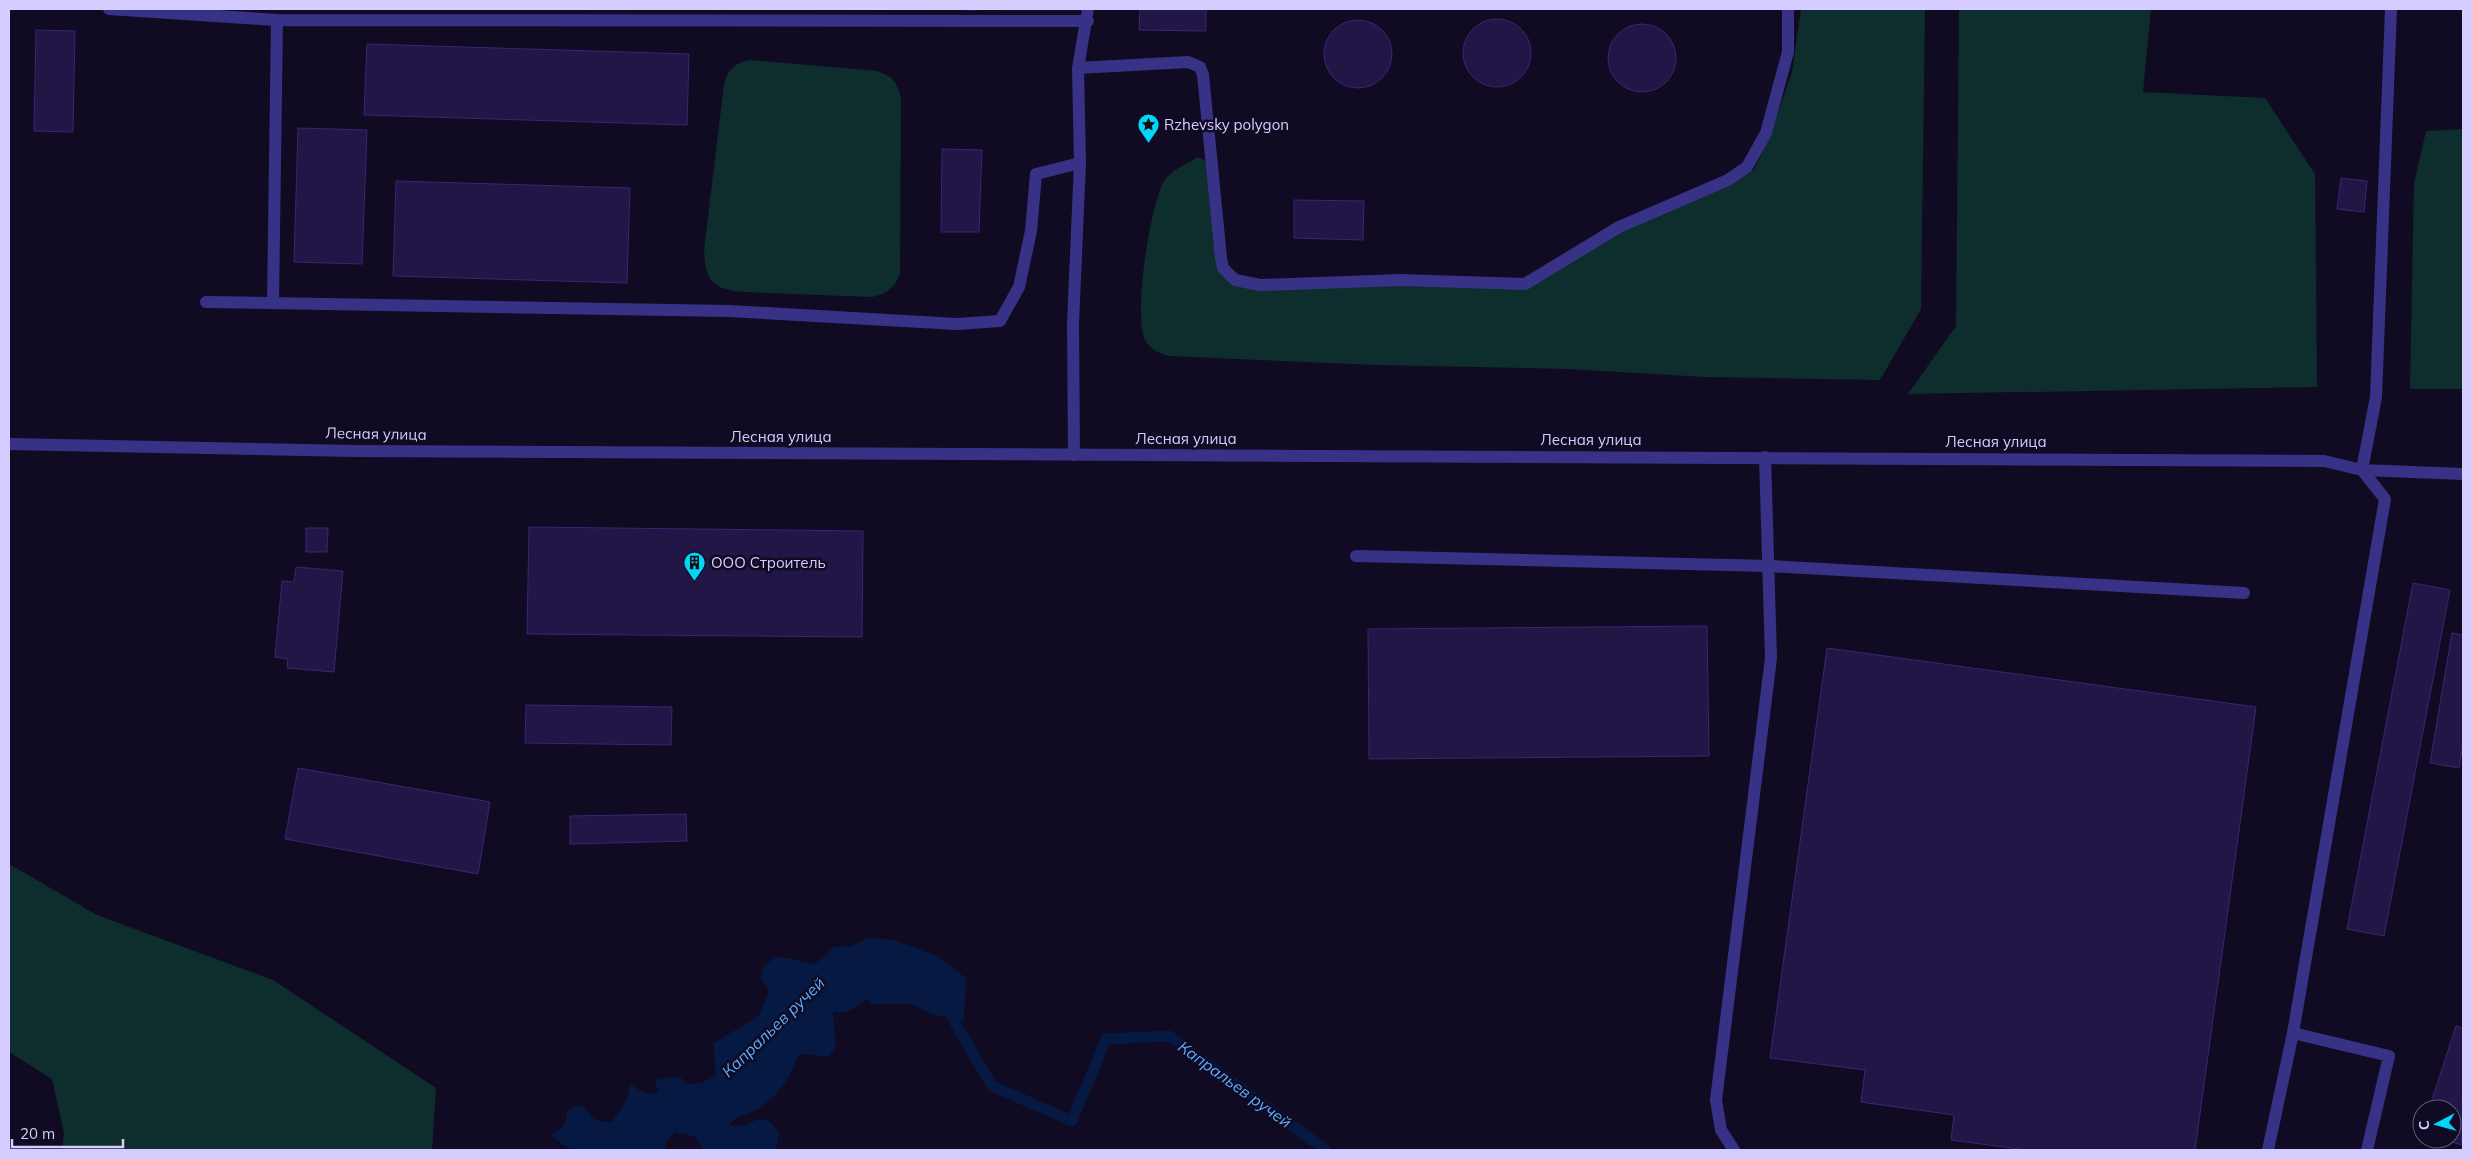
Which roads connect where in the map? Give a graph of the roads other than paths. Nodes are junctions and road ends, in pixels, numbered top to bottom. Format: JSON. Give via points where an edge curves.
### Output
{"nodes":[{"id":1,"x":109,"y":9,"type":"edge"},
{"id":2,"x":1788,"y":9,"type":"edge"},
{"id":3,"x":2391,"y":9,"type":"edge"},
{"id":4,"x":1088,"y":15,"type":"edge"},
{"id":5,"x":277,"y":20,"type":"junction"},
{"id":6,"x":1078,"y":68,"type":"junction"},
{"id":7,"x":1080,"y":163,"type":"junction"},
{"id":8,"x":206,"y":302,"type":"dead end"},
{"id":9,"x":273,"y":303,"type":"junction"},
{"id":10,"x":9,"y":444,"type":"edge"},
{"id":11,"x":1074,"y":455,"type":"junction"},
{"id":12,"x":1765,"y":457,"type":"junction"},
{"id":13,"x":2362,"y":470,"type":"junction"},
{"id":14,"x":2463,"y":474,"type":"edge"},
{"id":15,"x":1356,"y":556,"type":"dead end"},
{"id":16,"x":1769,"y":566,"type":"junction"},
{"id":17,"x":2244,"y":592,"type":"dead end"},
{"id":18,"x":2293,"y":1033,"type":"junction"},
{"id":19,"x":1734,"y":1150,"type":"edge"},
{"id":20,"x":2268,"y":1150,"type":"edge"},
{"id":21,"x":2367,"y":1150,"type":"edge"}],
"edges":[{"from":1,"to":5,"type":"street"},
{"from":2,"to":6,"type":"street","via":[[1788,52],[1766,134],[1747,167],[1728,180],[1619,227],[1525,284],[1401,280],[1260,285],[1236,280],[1223,268],[1200,67],[1188,62]]},
{"from":3,"to":13,"type":"street","via":[[2376,397]]},
{"from":4,"to":5,"type":"street"},
{"from":4,"to":6,"type":"street"},
{"from":5,"to":9,"type":"street"},
{"from":6,"to":7,"type":"street"},
{"from":7,"to":9,"type":"street","via":[[1036,174],[1031,231],[1019,288],[1000,321],[957,324],[720,311]]},
{"from":7,"to":11,"type":"street","via":[[1073,324]]},
{"from":8,"to":9,"type":"street"},
{"from":10,"to":11,"type":"street","name":"Лесная улица","via":[[365,451]]},
{"from":11,"to":12,"type":"street","name":"Лесная улица"},
{"from":12,"to":13,"type":"street","name":"Лесная улица","via":[[2324,461]]},
{"from":12,"to":16,"type":"street"},
{"from":13,"to":14,"type":"street","name":"Лесная улица"},
{"from":13,"to":18,"type":"street","via":[[2384,499]]},
{"from":15,"to":16,"type":"street"},
{"from":16,"to":17,"type":"street"},
{"from":16,"to":19,"type":"street","via":[[1771,658],[1716,1100],[1721,1130]]},
{"from":18,"to":20,"type":"street"},
{"from":18,"to":21,"type":"street","via":[[2389,1056]]}]}
